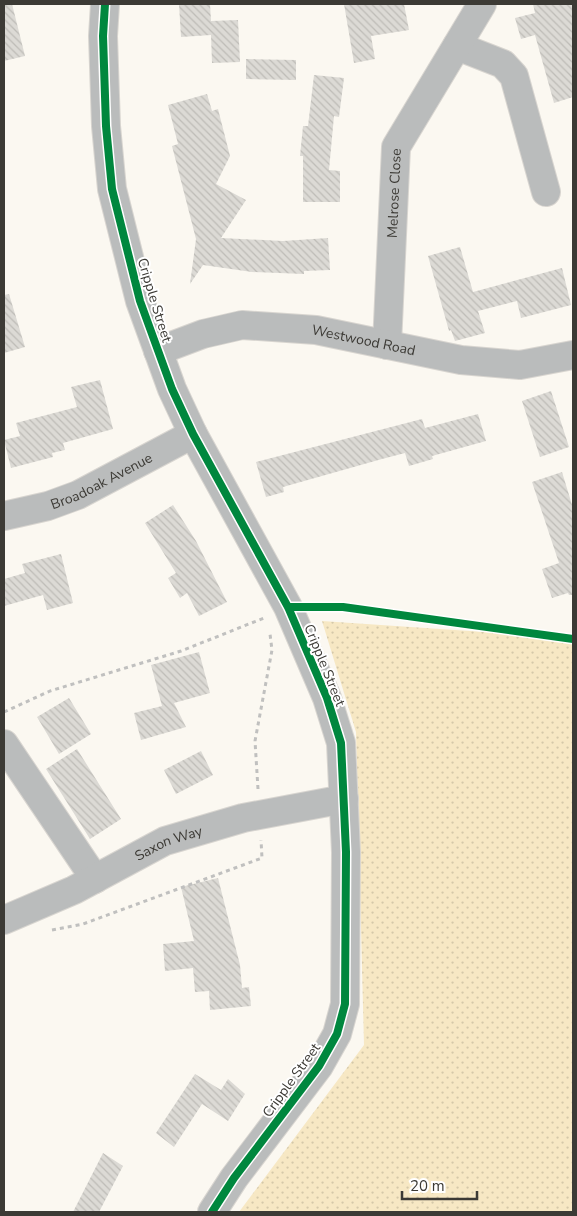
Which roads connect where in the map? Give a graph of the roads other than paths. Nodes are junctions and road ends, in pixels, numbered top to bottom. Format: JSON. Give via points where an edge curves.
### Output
{"nodes":[{"id":1,"x":105,"y":4,"type":"edge"},
{"id":2,"x":482,"y":4,"type":"edge"},
{"id":3,"x":457,"y":46,"type":"junction"},
{"id":4,"x":546,"y":192,"type":"dead end"},
{"id":5,"x":386,"y":345,"type":"junction"},
{"id":6,"x":158,"y":351,"type":"junction"},
{"id":7,"x":573,"y":354,"type":"edge"},
{"id":8,"x":193,"y":434,"type":"junction"},
{"id":9,"x":4,"y":516,"type":"edge"},
{"id":10,"x":4,"y":744,"type":"edge"},
{"id":11,"x":344,"y":799,"type":"junction"},
{"id":12,"x":95,"y":879,"type":"junction"},
{"id":13,"x":4,"y":920,"type":"edge"},
{"id":14,"x":212,"y":1212,"type":"edge"}],
"edges":[{"from":1,"to":6,"type":"street","name":"Cripple Street","via":[[106,126],[112,189],[140,301]]},
{"from":2,"to":3,"type":"street","name":"Melrose Close"},
{"from":3,"to":4,"type":"street","via":[[503,64],[514,76]]},
{"from":3,"to":5,"type":"street","name":"Melrose Close","via":[[396,146]]},
{"from":5,"to":6,"type":"street","name":"Westwood Road","via":[[316,330],[242,325],[203,334]]},
{"from":5,"to":7,"type":"street","name":"Westwood Road","via":[[461,360],[520,365]]},
{"from":6,"to":8,"type":"street","name":"Cripple Street"},
{"from":8,"to":9,"type":"street","name":"Broadoak Avenue","via":[[78,495]]},
{"from":8,"to":11,"type":"street","name":"Cripple Street","via":[[288,607],[327,698],[341,743]]},
{"from":10,"to":12,"type":"street"},
{"from":11,"to":12,"type":"street","name":"Saxon Way","via":[[243,818],[165,841]]},
{"from":11,"to":14,"type":"street","name":"Cripple Street","via":[[346,1004],[337,1034],[319,1066]]},
{"from":12,"to":13,"type":"street","name":"Saxon Way"}]}
